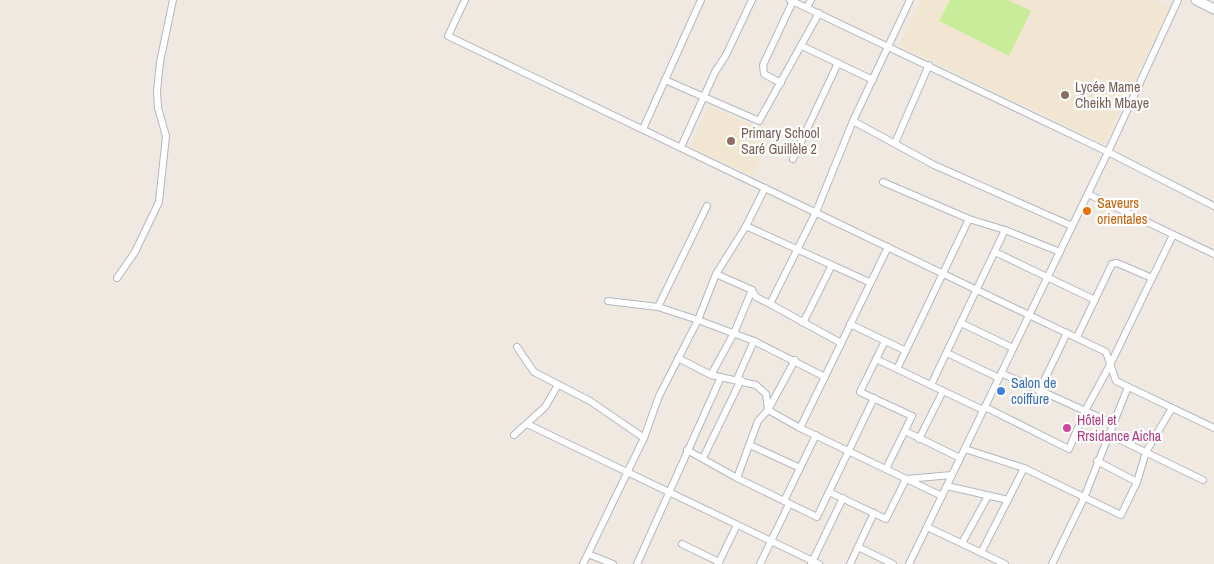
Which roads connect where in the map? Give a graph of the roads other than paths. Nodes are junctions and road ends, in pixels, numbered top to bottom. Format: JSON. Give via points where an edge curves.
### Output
{"nodes":[{"id":1,"x":173,"y":0,"type":"edge"},
{"id":2,"x":465,"y":0,"type":"edge"},
{"id":3,"x":701,"y":0,"type":"edge"},
{"id":4,"x":752,"y":0,"type":"edge"},
{"id":5,"x":811,"y":0,"type":"edge"},
{"id":6,"x":910,"y":0,"type":"edge"},
{"id":7,"x":1178,"y":0,"type":"edge"},
{"id":8,"x":1196,"y":0,"type":"edge"},
{"id":9,"x":792,"y":1,"type":"edge"},
{"id":10,"x":807,"y":7,"type":"junction"},
{"id":11,"x":1214,"y":9,"type":"edge"},
{"id":12,"x":819,"y":13,"type":"junction"},
{"id":13,"x":802,"y":46,"type":"junction"},
{"id":14,"x":889,"y":46,"type":"junction"},
{"id":15,"x":838,"y":64,"type":"junction"},
{"id":16,"x":929,"y":65,"type":"junction"},
{"id":17,"x":665,"y":80,"type":"junction"},
{"id":18,"x":873,"y":80,"type":"junction"},
{"id":19,"x":781,"y":83,"type":"junction"},
{"id":20,"x":704,"y":97,"type":"junction"},
{"id":21,"x":854,"y":121,"type":"junction"},
{"id":22,"x":643,"y":129,"type":"junction"},
{"id":23,"x":895,"y":143,"type":"junction"},
{"id":24,"x":681,"y":147,"type":"junction"},
{"id":25,"x":1108,"y":152,"type":"junction"},
{"id":26,"x":793,"y":159,"type":"dead end"},
{"id":27,"x":883,"y":182,"type":"dead end"},
{"id":28,"x":765,"y":188,"type":"junction"},
{"id":29,"x":1088,"y":194,"type":"junction"},
{"id":30,"x":707,"y":206,"type":"dead end"},
{"id":31,"x":1214,"y":206,"type":"edge"},
{"id":32,"x":816,"y":212,"type":"junction"},
{"id":33,"x":968,"y":219,"type":"junction"},
{"id":34,"x":746,"y":226,"type":"junction"},
{"id":35,"x":1072,"y":226,"type":"junction"},
{"id":36,"x":1006,"y":230,"type":"junction"},
{"id":37,"x":1173,"y":235,"type":"junction"},
{"id":38,"x":888,"y":247,"type":"junction"},
{"id":39,"x":799,"y":250,"type":"junction"},
{"id":40,"x":995,"y":252,"type":"junction"},
{"id":41,"x":1060,"y":252,"type":"junction"},
{"id":42,"x":1214,"y":254,"type":"edge"},
{"id":43,"x":832,"y":265,"type":"junction"},
{"id":44,"x":942,"y":273,"type":"junction"},
{"id":45,"x":716,"y":274,"type":"junction"},
{"id":46,"x":1048,"y":277,"type":"junction"},
{"id":47,"x":116,"y":278,"type":"dead end"},
{"id":48,"x":1152,"y":278,"type":"junction"},
{"id":49,"x":869,"y":282,"type":"junction"},
{"id":50,"x":752,"y":290,"type":"junction"},
{"id":51,"x":977,"y":290,"type":"junction"},
{"id":52,"x":1095,"y":300,"type":"junction"},
{"id":53,"x":608,"y":301,"type":"dead end"},
{"id":54,"x":770,"y":304,"type":"junction"},
{"id":55,"x":658,"y":307,"type":"junction"},
{"id":56,"x":1030,"y":315,"type":"junction"},
{"id":57,"x":698,"y":320,"type":"junction"},
{"id":58,"x":803,"y":323,"type":"junction"},
{"id":59,"x":961,"y":323,"type":"junction"},
{"id":60,"x":850,"y":324,"type":"junction"},
{"id":61,"x":734,"y":333,"type":"junction"},
{"id":62,"x":1068,"y":333,"type":"junction"},
{"id":63,"x":1077,"y":337,"type":"junction"},
{"id":64,"x":754,"y":341,"type":"junction"},
{"id":65,"x":885,"y":341,"type":"junction"},
{"id":66,"x":841,"y":343,"type":"junction"},
{"id":67,"x":517,"y":347,"type":"dead end"},
{"id":68,"x":1013,"y":348,"type":"junction"},
{"id":69,"x":906,"y":351,"type":"junction"},
{"id":70,"x":947,"y":353,"type":"junction"},
{"id":71,"x":678,"y":358,"type":"junction"},
{"id":72,"x":876,"y":359,"type":"junction"},
{"id":73,"x":795,"y":360,"type":"junction"},
{"id":74,"x":1111,"y":363,"type":"junction"},
{"id":75,"x":897,"y":369,"type":"junction"},
{"id":76,"x":711,"y":375,"type":"junction"},
{"id":77,"x":1000,"y":376,"type":"junction"},
{"id":78,"x":721,"y":377,"type":"junction"},
{"id":79,"x":824,"y":377,"type":"junction"},
{"id":80,"x":739,"y":379,"type":"junction"},
{"id":81,"x":558,"y":385,"type":"junction"},
{"id":82,"x":931,"y":385,"type":"junction"},
{"id":83,"x":1128,"y":387,"type":"junction"},
{"id":84,"x":942,"y":390,"type":"junction"},
{"id":85,"x":1039,"y":391,"type":"junction"},
{"id":86,"x":874,"y":398,"type":"junction"},
{"id":87,"x":1172,"y":408,"type":"junction"},
{"id":88,"x":984,"y":409,"type":"junction"},
{"id":89,"x":768,"y":410,"type":"junction"},
{"id":90,"x":1084,"y":411,"type":"junction"},
{"id":91,"x":1112,"y":423,"type":"junction"},
{"id":92,"x":526,"y":424,"type":"junction"},
{"id":93,"x":800,"y":428,"type":"junction"},
{"id":94,"x":1214,"y":428,"type":"edge"},
{"id":95,"x":904,"y":432,"type":"junction"},
{"id":96,"x":1108,"y":434,"type":"junction"},
{"id":97,"x":514,"y":435,"type":"dead end"},
{"id":98,"x":816,"y":435,"type":"junction"},
{"id":99,"x":644,"y":438,"type":"junction"},
{"id":100,"x":919,"y":438,"type":"junction"},
{"id":101,"x":750,"y":445,"type":"junction"},
{"id":102,"x":965,"y":449,"type":"junction"},
{"id":103,"x":687,"y":450,"type":"junction"},
{"id":104,"x":849,"y":451,"type":"junction"},
{"id":105,"x":1146,"y":452,"type":"junction"},
{"id":106,"x":703,"y":458,"type":"junction"},
{"id":107,"x":960,"y":458,"type":"junction"},
{"id":108,"x":1097,"y":461,"type":"junction"},
{"id":109,"x":800,"y":468,"type":"junction"},
{"id":110,"x":1024,"y":468,"type":"junction"},
{"id":111,"x":886,"y":469,"type":"junction"},
{"id":112,"x":627,"y":472,"type":"junction"},
{"id":113,"x":952,"y":475,"type":"junction"},
{"id":114,"x":737,"y":478,"type":"junction"},
{"id":115,"x":906,"y":478,"type":"junction"},
{"id":116,"x":1203,"y":480,"type":"dead end"},
{"id":117,"x":1137,"y":482,"type":"junction"},
{"id":118,"x":947,"y":486,"type":"junction"},
{"id":119,"x":669,"y":492,"type":"junction"},
{"id":120,"x":829,"y":492,"type":"junction"},
{"id":121,"x":942,"y":496,"type":"junction"},
{"id":122,"x":988,"y":496,"type":"junction"},
{"id":123,"x":843,"y":498,"type":"junction"},
{"id":124,"x":1084,"y":498,"type":"junction"},
{"id":125,"x":1008,"y":500,"type":"junction"},
{"id":126,"x":786,"y":503,"type":"junction"},
{"id":127,"x":874,"y":513,"type":"junction"},
{"id":128,"x":737,"y":525,"type":"junction"},
{"id":129,"x":927,"y":527,"type":"junction"},
{"id":130,"x":771,"y":541,"type":"junction"},
{"id":131,"x":962,"y":543,"type":"junction"},
{"id":132,"x":682,"y":544,"type":"dead end"},
{"id":133,"x":858,"y":547,"type":"junction"},
{"id":134,"x":981,"y":552,"type":"junction"},
{"id":135,"x":588,"y":554,"type":"junction"},
{"id":136,"x":718,"y":563,"type":"edge"},
{"id":137,"x":814,"y":563,"type":"edge"},
{"id":138,"x":583,"y":564,"type":"edge"},
{"id":139,"x":613,"y":564,"type":"edge"},
{"id":140,"x":637,"y":564,"type":"edge"},
{"id":141,"x":760,"y":564,"type":"edge"},
{"id":142,"x":850,"y":564,"type":"edge"},
{"id":143,"x":893,"y":564,"type":"edge"},
{"id":144,"x":909,"y":564,"type":"edge"},
{"id":145,"x":1005,"y":564,"type":"edge"},
{"id":146,"x":1052,"y":564,"type":"edge"}],
"edges":[{"from":1,"to":47,"type":"street","via":[[158,85],[158,108],[166,136],[159,202],[135,252]]},
{"from":2,"to":22,"type":"street","via":[[448,36]]},
{"from":3,"to":17,"type":"street"},
{"from":4,"to":20,"type":"street"},
{"from":5,"to":10,"type":"street"},
{"from":6,"to":14,"type":"street"},
{"from":7,"to":25,"type":"street"},
{"from":8,"to":11,"type":"main road"},
{"from":9,"to":10,"type":"street"},
{"from":9,"to":19,"type":"street","via":[[763,65],[764,74]]},
{"from":10,"to":12,"type":"street"},
{"from":12,"to":13,"type":"street"},
{"from":12,"to":14,"type":"street"},
{"from":13,"to":15,"type":"street"},
{"from":13,"to":19,"type":"street"},
{"from":14,"to":16,"type":"street"},
{"from":14,"to":18,"type":"street"},
{"from":15,"to":18,"type":"street"},
{"from":15,"to":26,"type":"street"},
{"from":16,"to":23,"type":"street"},
{"from":16,"to":25,"type":"street"},
{"from":17,"to":20,"type":"street"},
{"from":17,"to":22,"type":"street"},
{"from":18,"to":21,"type":"street"},
{"from":19,"to":20,"type":"street","via":[[759,121]]},
{"from":20,"to":24,"type":"street"},
{"from":21,"to":23,"type":"street"},
{"from":21,"to":32,"type":"street"},
{"from":22,"to":24,"type":"street"},
{"from":23,"to":35,"type":"street","via":[[972,182]]},
{"from":24,"to":28,"type":"street"},
{"from":25,"to":29,"type":"street"},
{"from":25,"to":31,"type":"street"},
{"from":27,"to":33,"type":"street"},
{"from":28,"to":32,"type":"street"},
{"from":28,"to":34,"type":"street"},
{"from":29,"to":35,"type":"street"},
{"from":29,"to":37,"type":"street"},
{"from":30,"to":55,"type":"street"},
{"from":32,"to":38,"type":"street"},
{"from":32,"to":39,"type":"street"},
{"from":33,"to":36,"type":"street"},
{"from":33,"to":44,"type":"street"},
{"from":34,"to":39,"type":"street"},
{"from":34,"to":45,"type":"street"},
{"from":35,"to":41,"type":"street"},
{"from":36,"to":40,"type":"street"},
{"from":36,"to":41,"type":"street"},
{"from":37,"to":42,"type":"street"},
{"from":37,"to":48,"type":"street"},
{"from":38,"to":44,"type":"street"},
{"from":38,"to":49,"type":"street"},
{"from":39,"to":43,"type":"street"},
{"from":39,"to":54,"type":"street"},
{"from":40,"to":46,"type":"street"},
{"from":40,"to":51,"type":"street"},
{"from":41,"to":46,"type":"street"},
{"from":43,"to":49,"type":"street"},
{"from":43,"to":58,"type":"street"},
{"from":44,"to":51,"type":"street"},
{"from":44,"to":69,"type":"street"},
{"from":45,"to":50,"type":"street"},
{"from":45,"to":57,"type":"street"},
{"from":46,"to":52,"type":"street"},
{"from":46,"to":56,"type":"street"},
{"from":48,"to":52,"type":"street","via":[[1115,263]]},
{"from":48,"to":74,"type":"street"},
{"from":49,"to":60,"type":"street"},
{"from":50,"to":54,"type":"street"},
{"from":50,"to":61,"type":"street"},
{"from":51,"to":56,"type":"street"},
{"from":51,"to":59,"type":"street"},
{"from":52,"to":63,"type":"street"},
{"from":53,"to":55,"type":"street"},
{"from":54,"to":58,"type":"street"},
{"from":55,"to":57,"type":"street"},
{"from":56,"to":62,"type":"street"},
{"from":56,"to":68,"type":"street"},
{"from":57,"to":61,"type":"street"},
{"from":57,"to":71,"type":"street"},
{"from":58,"to":66,"type":"street"},
{"from":59,"to":68,"type":"street"},
{"from":59,"to":70,"type":"street"},
{"from":60,"to":65,"type":"street"},
{"from":60,"to":66,"type":"street"},
{"from":61,"to":64,"type":"street"},
{"from":61,"to":76,"type":"street"},
{"from":62,"to":63,"type":"street"},
{"from":62,"to":85,"type":"street"},
{"from":63,"to":74,"type":"street","via":[[1106,352]]},
{"from":64,"to":73,"type":"street"},
{"from":64,"to":80,"type":"street"},
{"from":65,"to":69,"type":"street"},
{"from":65,"to":72,"type":"street"},
{"from":66,"to":79,"type":"street"},
{"from":67,"to":81,"type":"street","via":[[534,372]]},
{"from":68,"to":77,"type":"street"},
{"from":69,"to":75,"type":"street"},
{"from":70,"to":77,"type":"street"},
{"from":70,"to":82,"type":"street"},
{"from":71,"to":76,"type":"street"},
{"from":71,"to":99,"type":"street","via":[[659,396]]},
{"from":72,"to":75,"type":"street"},
{"from":72,"to":86,"type":"street","via":[[860,392]]},
{"from":73,"to":79,"type":"street"},
{"from":73,"to":89,"type":"street"},
{"from":74,"to":83,"type":"street","via":[[1116,381]]},
{"from":74,"to":90,"type":"street"},
{"from":75,"to":82,"type":"street"},
{"from":76,"to":78,"type":"street"},
{"from":77,"to":85,"type":"street"},
{"from":77,"to":88,"type":"street"},
{"from":78,"to":80,"type":"street"},
{"from":78,"to":103,"type":"street"},
{"from":79,"to":93,"type":"street"},
{"from":80,"to":89,"type":"street","via":[[756,385],[766,394]]},
{"from":80,"to":106,"type":"street"},
{"from":81,"to":92,"type":"street","via":[[545,406]]},
{"from":81,"to":99,"type":"street","via":[[590,401]]},
{"from":82,"to":84,"type":"street"},
{"from":83,"to":87,"type":"street"},
{"from":83,"to":91,"type":"street"},
{"from":84,"to":88,"type":"street"},
{"from":84,"to":100,"type":"street"},
{"from":85,"to":90,"type":"street"},
{"from":86,"to":95,"type":"street","via":[[912,416]]},
{"from":86,"to":104,"type":"street"},
{"from":87,"to":94,"type":"street"},
{"from":87,"to":105,"type":"street"},
{"from":88,"to":90,"type":"street","via":[[1069,449]]},
{"from":88,"to":102,"type":"street"},
{"from":89,"to":93,"type":"street"},
{"from":89,"to":101,"type":"street","via":[[758,421]]},
{"from":90,"to":91,"type":"street"},
{"from":91,"to":96,"type":"street"},
{"from":92,"to":97,"type":"street"},
{"from":92,"to":112,"type":"street"},
{"from":93,"to":98,"type":"street"},
{"from":95,"to":100,"type":"street"},
{"from":95,"to":111,"type":"street"},
{"from":96,"to":105,"type":"street"},
{"from":96,"to":108,"type":"street"},
{"from":98,"to":104,"type":"street"},
{"from":98,"to":109,"type":"street"},
{"from":99,"to":112,"type":"street"},
{"from":100,"to":107,"type":"street"},
{"from":101,"to":109,"type":"street"},
{"from":101,"to":114,"type":"street"},
{"from":102,"to":107,"type":"street"},
{"from":102,"to":110,"type":"street"},
{"from":103,"to":106,"type":"street"},
{"from":103,"to":119,"type":"street"},
{"from":104,"to":111,"type":"street"},
{"from":104,"to":120,"type":"street"},
{"from":105,"to":116,"type":"street"},
{"from":105,"to":117,"type":"street"},
{"from":106,"to":114,"type":"street"},
{"from":107,"to":113,"type":"street"},
{"from":108,"to":117,"type":"street"},
{"from":108,"to":124,"type":"street"},
{"from":109,"to":126,"type":"street"},
{"from":110,"to":124,"type":"street"},
{"from":110,"to":125,"type":"street"},
{"from":111,"to":115,"type":"street"},
{"from":112,"to":119,"type":"street"},
{"from":112,"to":135,"type":"street"},
{"from":113,"to":115,"type":"street"},
{"from":113,"to":118,"type":"street"},
{"from":114,"to":126,"type":"street"},
{"from":115,"to":121,"type":"street"},
{"from":115,"to":127,"type":"street","via":[[886,519]]},
{"from":117,"to":124,"type":"street","via":[[1120,515]]},
{"from":118,"to":121,"type":"street"},
{"from":118,"to":122,"type":"street"},
{"from":119,"to":128,"type":"street"},
{"from":119,"to":140,"type":"street"},
{"from":120,"to":123,"type":"street"},
{"from":120,"to":126,"type":"street","via":[[817,517]]},
{"from":121,"to":129,"type":"street"},
{"from":122,"to":125,"type":"street"},
{"from":122,"to":131,"type":"street"},
{"from":123,"to":127,"type":"street"},
{"from":123,"to":137,"type":"street"},
{"from":124,"to":146,"type":"street"},
{"from":125,"to":134,"type":"street"},
{"from":126,"to":130,"type":"street"},
{"from":127,"to":133,"type":"street"},
{"from":128,"to":130,"type":"street"},
{"from":128,"to":136,"type":"street"},
{"from":129,"to":131,"type":"street"},
{"from":129,"to":144,"type":"street"},
{"from":130,"to":137,"type":"street"},
{"from":130,"to":141,"type":"street"},
{"from":131,"to":134,"type":"street"},
{"from":132,"to":136,"type":"street"},
{"from":133,"to":142,"type":"street"},
{"from":133,"to":143,"type":"street"},
{"from":134,"to":145,"type":"street"},
{"from":135,"to":138,"type":"street"},
{"from":135,"to":139,"type":"street"}]}
